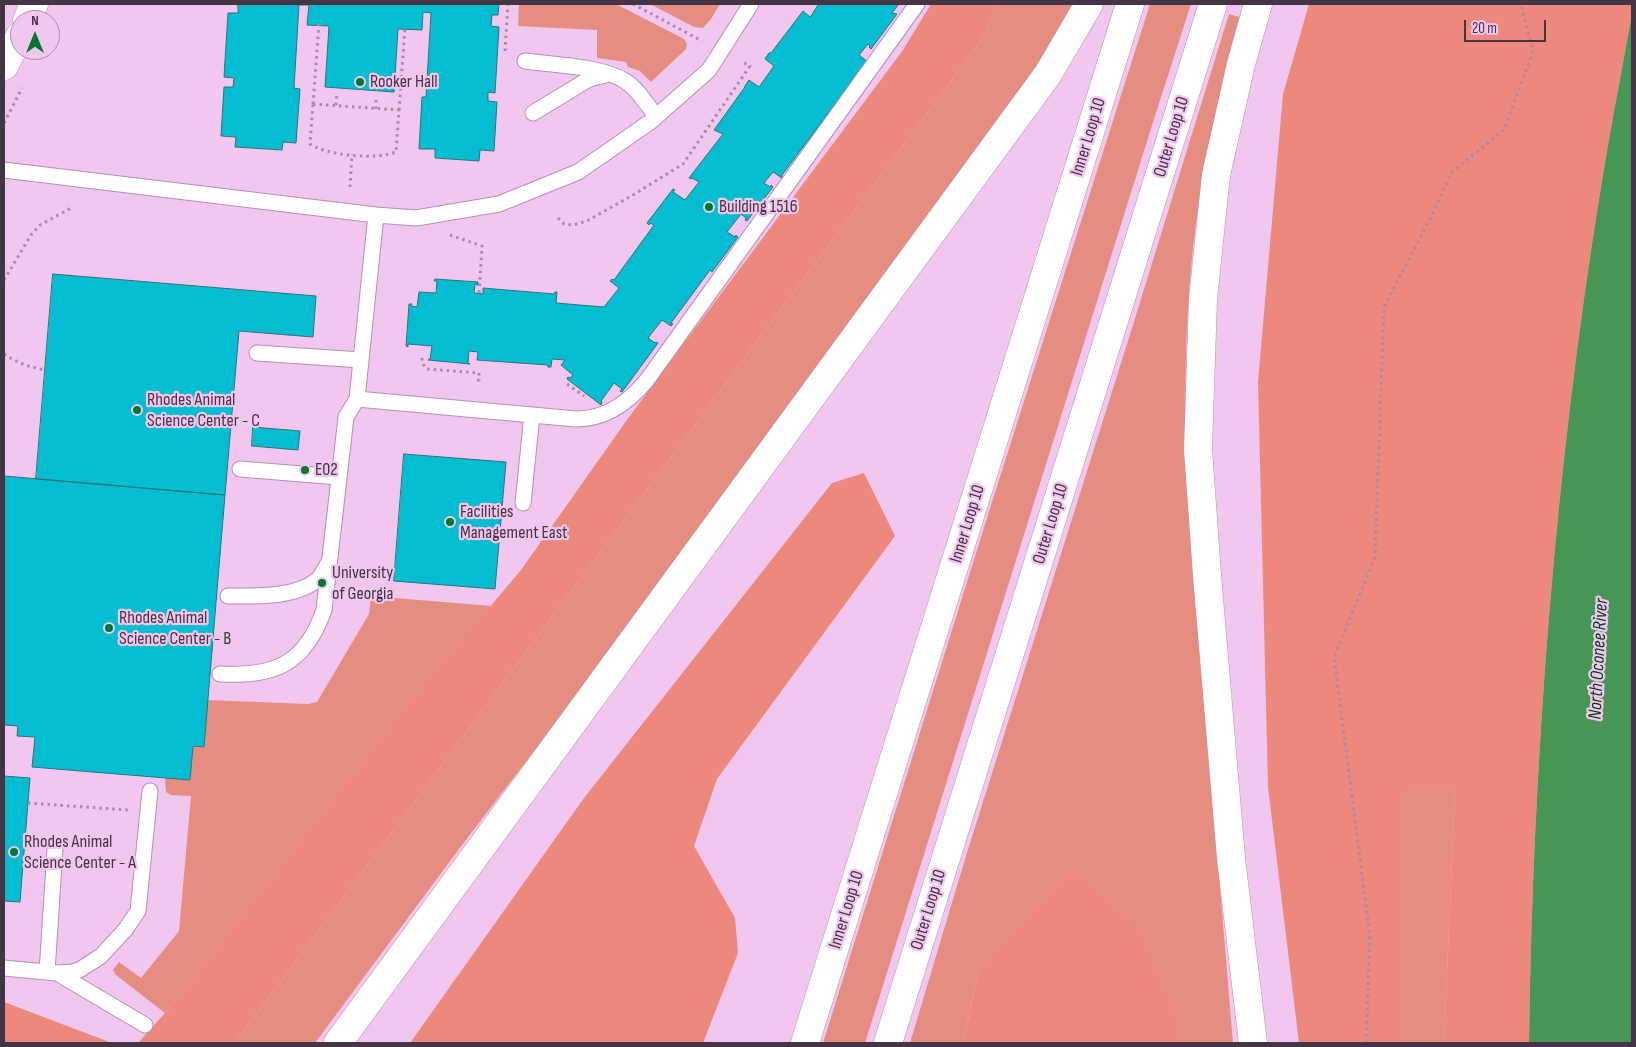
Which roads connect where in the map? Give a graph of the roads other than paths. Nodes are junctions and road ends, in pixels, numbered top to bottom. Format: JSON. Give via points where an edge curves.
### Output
{"nodes":[{"id":1,"x":751,"y":4,"type":"edge"},
{"id":2,"x":917,"y":4,"type":"edge"},
{"id":3,"x":1089,"y":4,"type":"edge"},
{"id":4,"x":1130,"y":4,"type":"edge"},
{"id":5,"x":1214,"y":4,"type":"edge"},
{"id":6,"x":1258,"y":4,"type":"edge"},
{"id":7,"x":10,"y":55,"type":"edge"},
{"id":8,"x":525,"y":61,"type":"road end"},
{"id":9,"x":4,"y":66,"type":"edge"},
{"id":10,"x":610,"y":75,"type":"junction"},
{"id":11,"x":533,"y":113,"type":"dead end"},
{"id":12,"x":656,"y":116,"type":"junction"},
{"id":13,"x":4,"y":170,"type":"edge"},
{"id":14,"x":376,"y":215,"type":"junction"},
{"id":15,"x":257,"y":353,"type":"dead end"},
{"id":16,"x":361,"y":360,"type":"junction"},
{"id":17,"x":357,"y":399,"type":"junction"},
{"id":18,"x":532,"y":415,"type":"junction"},
{"id":19,"x":240,"y":469,"type":"dead end"},
{"id":20,"x":339,"y":477,"type":"junction"},
{"id":21,"x":523,"y":503,"type":"dead end"},
{"id":22,"x":330,"y":560,"type":"junction"},
{"id":23,"x":228,"y":596,"type":"dead end"},
{"id":24,"x":220,"y":674,"type":"dead end"},
{"id":25,"x":150,"y":791,"type":"dead end"},
{"id":26,"x":55,"y":848,"type":"dead end"},
{"id":27,"x":4,"y":968,"type":"edge"},
{"id":28,"x":52,"y":972,"type":"junction"},
{"id":29,"x":145,"y":1024,"type":"dead end"},
{"id":30,"x":338,"y":1043,"type":"edge"},
{"id":31,"x":805,"y":1043,"type":"edge"},
{"id":32,"x":888,"y":1043,"type":"edge"},
{"id":33,"x":1253,"y":1043,"type":"edge"}],
"edges":[{"from":1,"to":12,"type":"lane","via":[[709,70]]},
{"from":2,"to":18,"type":"lane","via":[[638,391],[618,407],[593,418]]},
{"from":3,"to":30,"type":"main road","via":[[1042,82]]},
{"from":4,"to":31,"type":"main road","name":"Inner Loop 10"},
{"from":5,"to":32,"type":"main road","name":"Outer Loop 10"},
{"from":6,"to":33,"type":"main road","via":[[1216,175],[1204,299],[1198,449],[1231,858]]},
{"from":7,"to":9,"type":"main road"},
{"from":8,"to":10,"type":"lane"},
{"from":10,"to":11,"type":"lane","via":[[589,79]]},
{"from":10,"to":12,"type":"lane","via":[[634,89]]},
{"from":12,"to":14,"type":"lane","via":[[578,172],[499,204],[416,218]]},
{"from":13,"to":14,"type":"lane"},
{"from":14,"to":16,"type":"lane"},
{"from":15,"to":16,"type":"lane"},
{"from":16,"to":17,"type":"lane"},
{"from":17,"to":18,"type":"lane"},
{"from":17,"to":20,"type":"lane","via":[[346,416]]},
{"from":18,"to":21,"type":"lane"},
{"from":19,"to":20,"type":"lane"},
{"from":20,"to":22,"type":"lane"},
{"from":22,"to":23,"type":"lane","via":[[318,579],[304,587],[286,593]]},
{"from":22,"to":24,"type":"lane","via":[[324,610],[316,631],[298,655],[267,672]]},
{"from":25,"to":28,"type":"lane","via":[[138,911],[101,956],[81,969]]},
{"from":26,"to":28,"type":"lane"},
{"from":27,"to":28,"type":"lane"},
{"from":28,"to":29,"type":"lane"}]}
